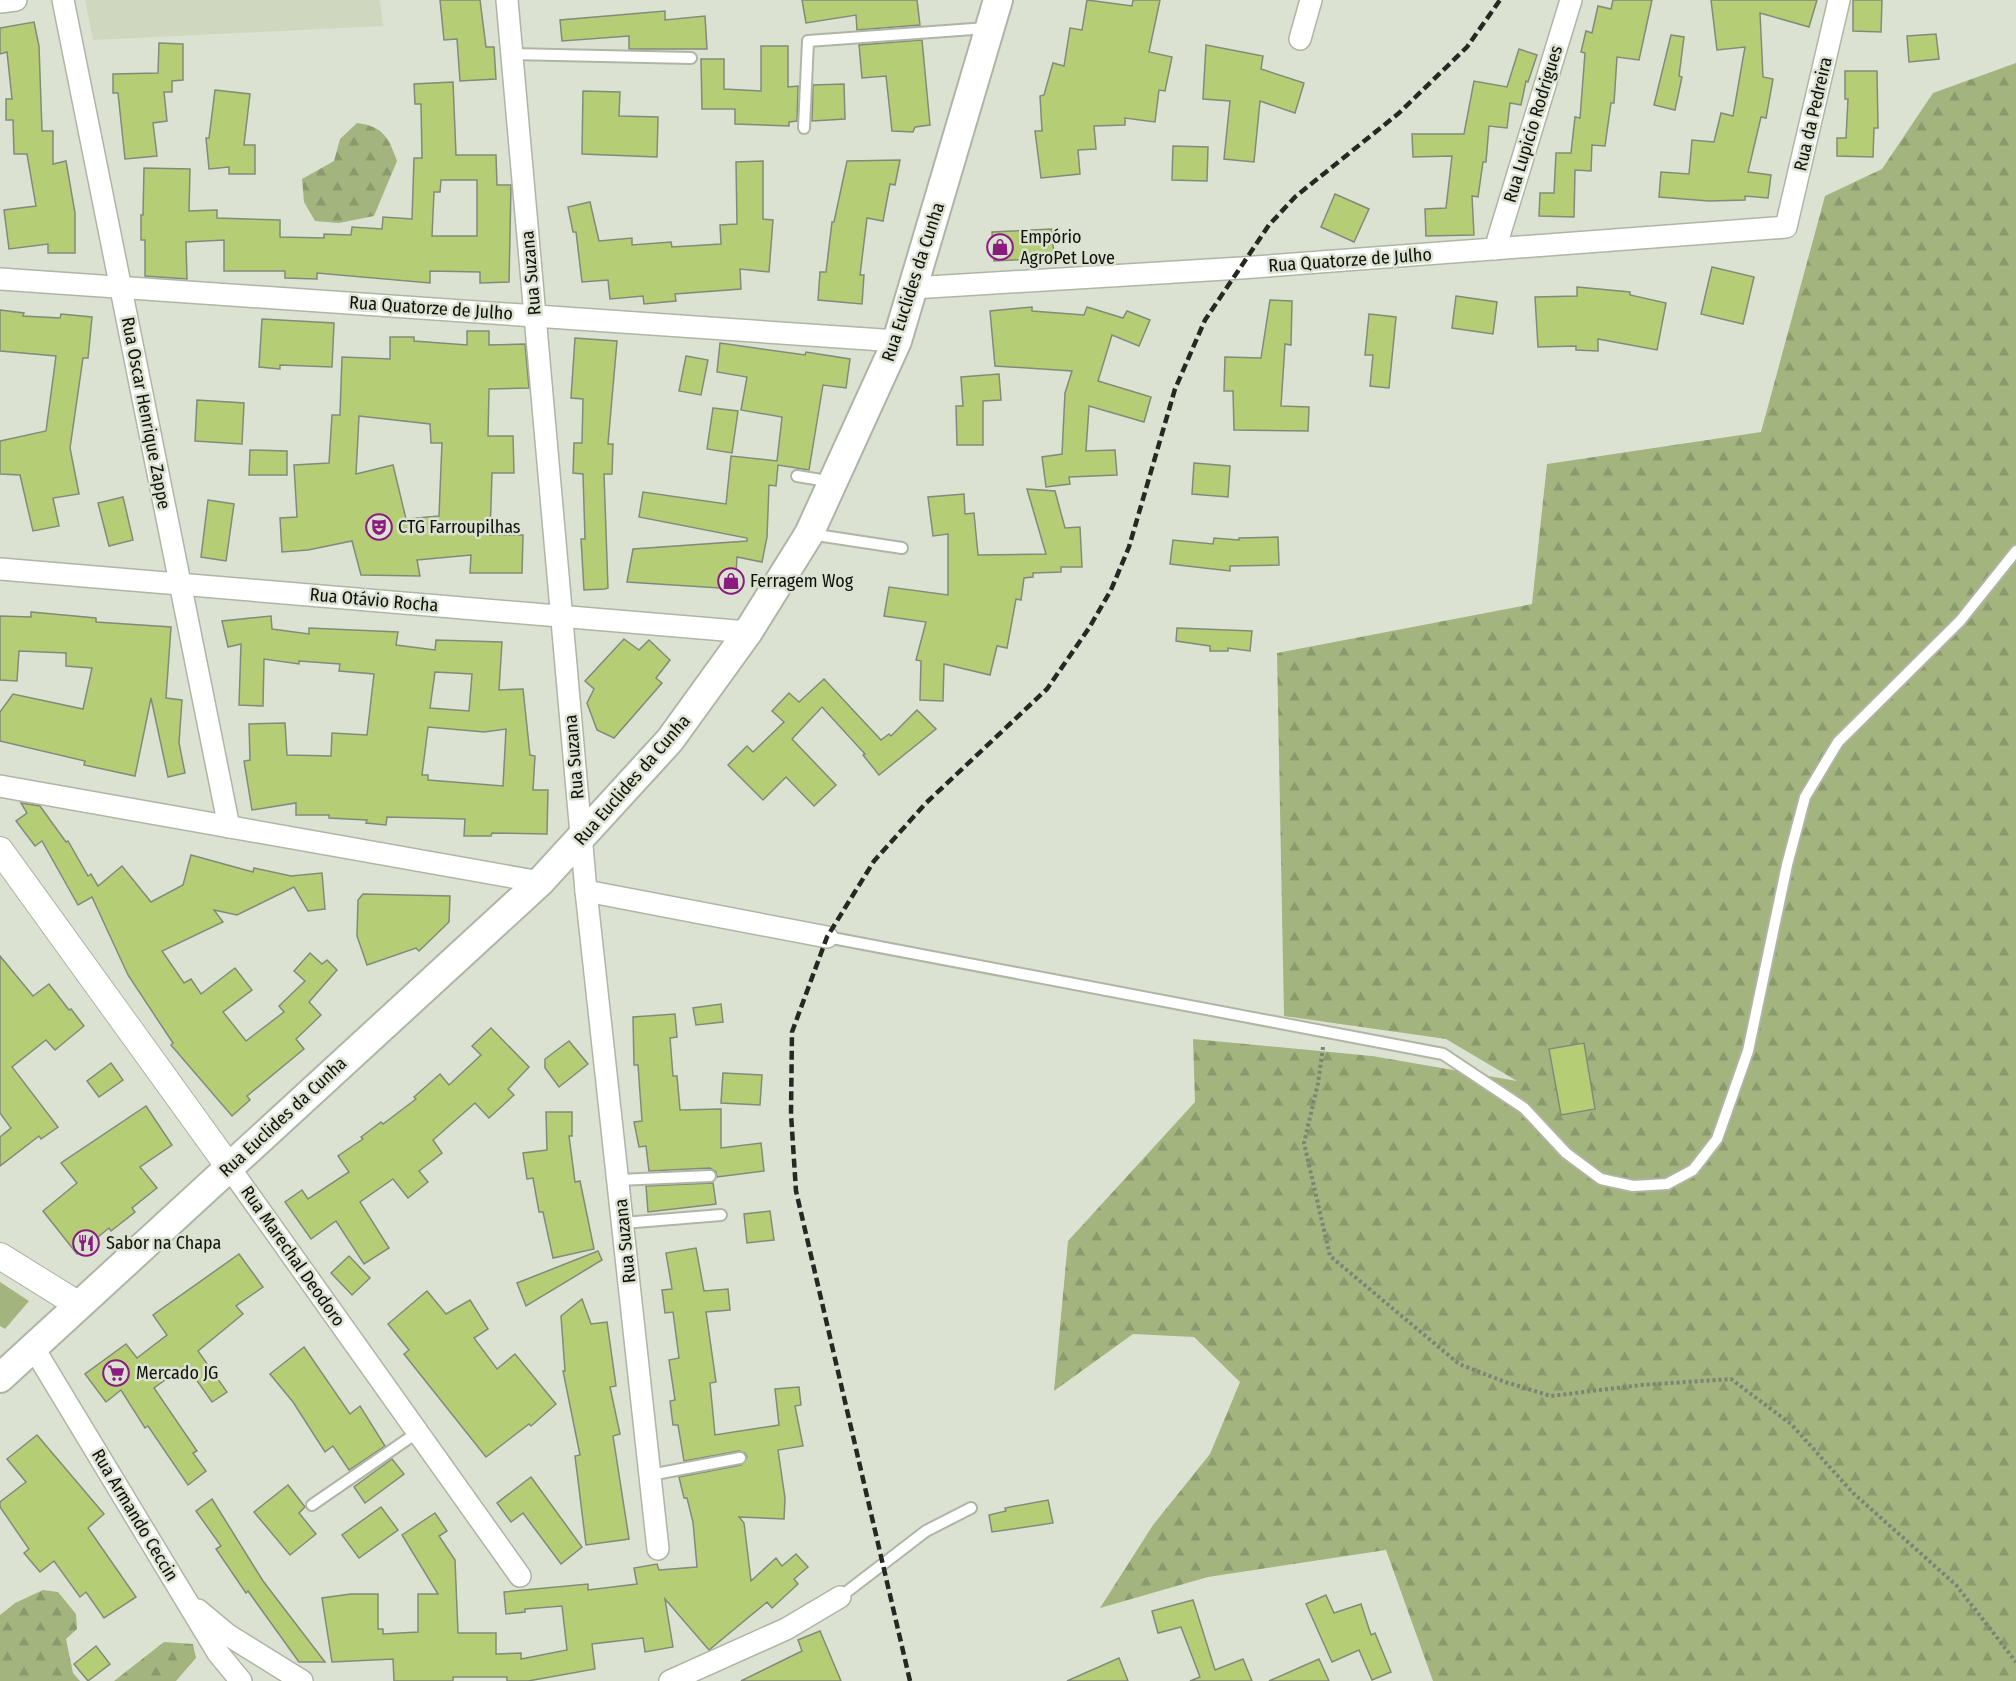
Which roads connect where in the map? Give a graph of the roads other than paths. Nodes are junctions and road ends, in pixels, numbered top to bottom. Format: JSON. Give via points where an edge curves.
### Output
{"nodes":[{"id":1,"x":16,"y":0,"type":"edge"},
{"id":2,"x":63,"y":0,"type":"edge"},
{"id":3,"x":507,"y":0,"type":"edge"},
{"id":4,"x":998,"y":0,"type":"edge"},
{"id":5,"x":1311,"y":0,"type":"edge"},
{"id":6,"x":1570,"y":0,"type":"edge"},
{"id":7,"x":1839,"y":0,"type":"edge"},
{"id":8,"x":0,"y":2,"type":"edge"},
{"id":9,"x":991,"y":28,"type":"junction"},
{"id":10,"x":1300,"y":39,"type":"dead end"},
{"id":11,"x":512,"y":54,"type":"junction"},
{"id":12,"x":691,"y":58,"type":"dead end"},
{"id":13,"x":804,"y":128,"type":"dead end"},
{"id":14,"x":1786,"y":228,"type":"joint"},
{"id":15,"x":1495,"y":249,"type":"junction"},
{"id":16,"x":0,"y":279,"type":"edge"},
{"id":17,"x":120,"y":287,"type":"junction"},
{"id":18,"x":913,"y":288,"type":"junction"},
{"id":19,"x":535,"y":316,"type":"junction"},
{"id":20,"x":897,"y":341,"type":"junction"},
{"id":21,"x":797,"y":476,"type":"dead end"},
{"id":22,"x":834,"y":482,"type":"junction"},
{"id":23,"x":809,"y":534,"type":"junction"},
{"id":24,"x":902,"y":548,"type":"dead end"},
{"id":25,"x":2016,"y":551,"type":"edge"},
{"id":26,"x":0,"y":569,"type":"edge"},
{"id":27,"x":180,"y":584,"type":"junction"},
{"id":28,"x":562,"y":616,"type":"junction"},
{"id":29,"x":748,"y":632,"type":"junction"},
{"id":30,"x":0,"y":786,"type":"edge"},
{"id":31,"x":229,"y":827,"type":"junction"},
{"id":32,"x":581,"y":840,"type":"junction"},
{"id":33,"x":0,"y":850,"type":"edge"},
{"id":34,"x":540,"y":882,"type":"junction"},
{"id":35,"x":586,"y":891,"type":"junction"},
{"id":36,"x":827,"y":937,"type":"joint"},
{"id":37,"x":229,"y":1167,"type":"junction"},
{"id":38,"x":710,"y":1176,"type":"dead end"},
{"id":39,"x":618,"y":1180,"type":"junction"},
{"id":40,"x":721,"y":1215,"type":"dead end"},
{"id":41,"x":623,"y":1223,"type":"junction"},
{"id":42,"x":0,"y":1256,"type":"edge"},
{"id":43,"x":79,"y":1305,"type":"junction"},
{"id":44,"x":33,"y":1347,"type":"junction"},
{"id":45,"x":0,"y":1378,"type":"edge"},
{"id":46,"x":418,"y":1432,"type":"junction"},
{"id":47,"x":740,"y":1458,"type":"dead end"},
{"id":48,"x":650,"y":1475,"type":"junction"},
{"id":49,"x":312,"y":1505,"type":"dead end"},
{"id":50,"x":970,"y":1508,"type":"dead end"},
{"id":51,"x":658,"y":1549,"type":"dead end"},
{"id":52,"x":520,"y":1576,"type":"dead end"},
{"id":53,"x":840,"y":1597,"type":"joint"},
{"id":54,"x":184,"y":1598,"type":"junction"},
{"id":55,"x":240,"y":1681,"type":"edge"},
{"id":56,"x":302,"y":1681,"type":"edge"},
{"id":57,"x":670,"y":1681,"type":"edge"}],
"edges":[{"from":1,"to":8,"type":"street"},
{"from":2,"to":17,"type":"street","name":"Rua Oscar Henrique Zappe"},
{"from":3,"to":11,"type":"street","name":"Rua Suzana"},
{"from":4,"to":9,"type":"main road","name":"Rua Euclides da Cunha"},
{"from":5,"to":10,"type":"street"},
{"from":6,"to":15,"type":"street","name":"Rua Lupicio Rodrigues"},
{"from":7,"to":14,"type":"street","name":"Rua da Pedreira"},
{"from":9,"to":13,"type":"lane","via":[[808,41]]},
{"from":9,"to":18,"type":"main road","name":"Rua Euclides da Cunha"},
{"from":11,"to":12,"type":"lane"},
{"from":11,"to":19,"type":"street","name":"Rua Suzana"},
{"from":14,"to":15,"type":"street","name":"Rua Quatorze de Julho"},
{"from":15,"to":18,"type":"street","name":"Rua Quatorze de Julho"},
{"from":16,"to":17,"type":"street","name":"Rua Quatorze de Julho"},
{"from":17,"to":19,"type":"street","name":"Rua Quatorze de Julho"},
{"from":17,"to":27,"type":"street","name":"Rua Oscar Henrique Zappe"},
{"from":18,"to":20,"type":"main road","name":"Rua Euclides da Cunha"},
{"from":19,"to":20,"type":"street","name":"Rua Quatorze de Julho"},
{"from":19,"to":28,"type":"street","name":"Rua Suzana"},
{"from":20,"to":22,"type":"main road","name":"Rua Euclides da Cunha"},
{"from":21,"to":22,"type":"lane"},
{"from":22,"to":23,"type":"main road","name":"Rua Euclides da Cunha"},
{"from":23,"to":24,"type":"lane"},
{"from":23,"to":29,"type":"main road","name":"Rua Euclides da Cunha"},
{"from":25,"to":36,"type":"lane","via":[[1960,621],[1838,742],[1805,797],[1748,1051],[1717,1139],[1693,1170],[1667,1184],[1633,1186],[1601,1179],[1566,1153],[1524,1108],[1443,1054]]},
{"from":26,"to":27,"type":"street","name":"Rua Otávio Rocha"},
{"from":27,"to":28,"type":"street","name":"Rua Otávio Rocha"},
{"from":27,"to":31,"type":"street","name":"Rua Oscar Henrique Zappe"},
{"from":28,"to":29,"type":"street","name":"Rua Otávio Rocha"},
{"from":28,"to":32,"type":"street","name":"Rua Suzana"},
{"from":29,"to":32,"type":"main road","name":"Rua Euclides da Cunha","via":[[670,740]]},
{"from":30,"to":31,"type":"street"},
{"from":31,"to":34,"type":"street"},
{"from":32,"to":34,"type":"main road","name":"Rua Euclides da Cunha"},
{"from":32,"to":35,"type":"street","name":"Rua Suzana"},
{"from":33,"to":37,"type":"street","name":"Rua Marechal Deodoro"},
{"from":34,"to":37,"type":"main road","name":"Rua Euclides da Cunha"},
{"from":35,"to":36,"type":"street"},
{"from":35,"to":39,"type":"street","name":"Rua Suzana"},
{"from":37,"to":43,"type":"main road","name":"Rua Euclides da Cunha"},
{"from":37,"to":46,"type":"street","name":"Rua Marechal Deodoro"},
{"from":38,"to":39,"type":"lane"},
{"from":39,"to":41,"type":"street","name":"Rua Suzana"},
{"from":40,"to":41,"type":"lane"},
{"from":41,"to":48,"type":"street","name":"Rua Suzana"},
{"from":42,"to":43,"type":"street"},
{"from":43,"to":44,"type":"main road","name":"Rua Euclides da Cunha"},
{"from":44,"to":45,"type":"main road","name":"Rua Euclides da Cunha"},
{"from":44,"to":54,"type":"street","name":"Rua Armando Ceccin"},
{"from":46,"to":49,"type":"lane"},
{"from":46,"to":52,"type":"street","name":"Rua Marechal Deodoro"},
{"from":47,"to":48,"type":"lane"},
{"from":48,"to":51,"type":"street","name":"Rua Suzana"},
{"from":50,"to":53,"type":"lane","via":[[926,1531]]},
{"from":53,"to":57,"type":"street","via":[[786,1629]]},
{"from":54,"to":55,"type":"street","name":"Rua Armando Ceccin"},
{"from":54,"to":56,"type":"street","via":[[228,1635]]}]}
